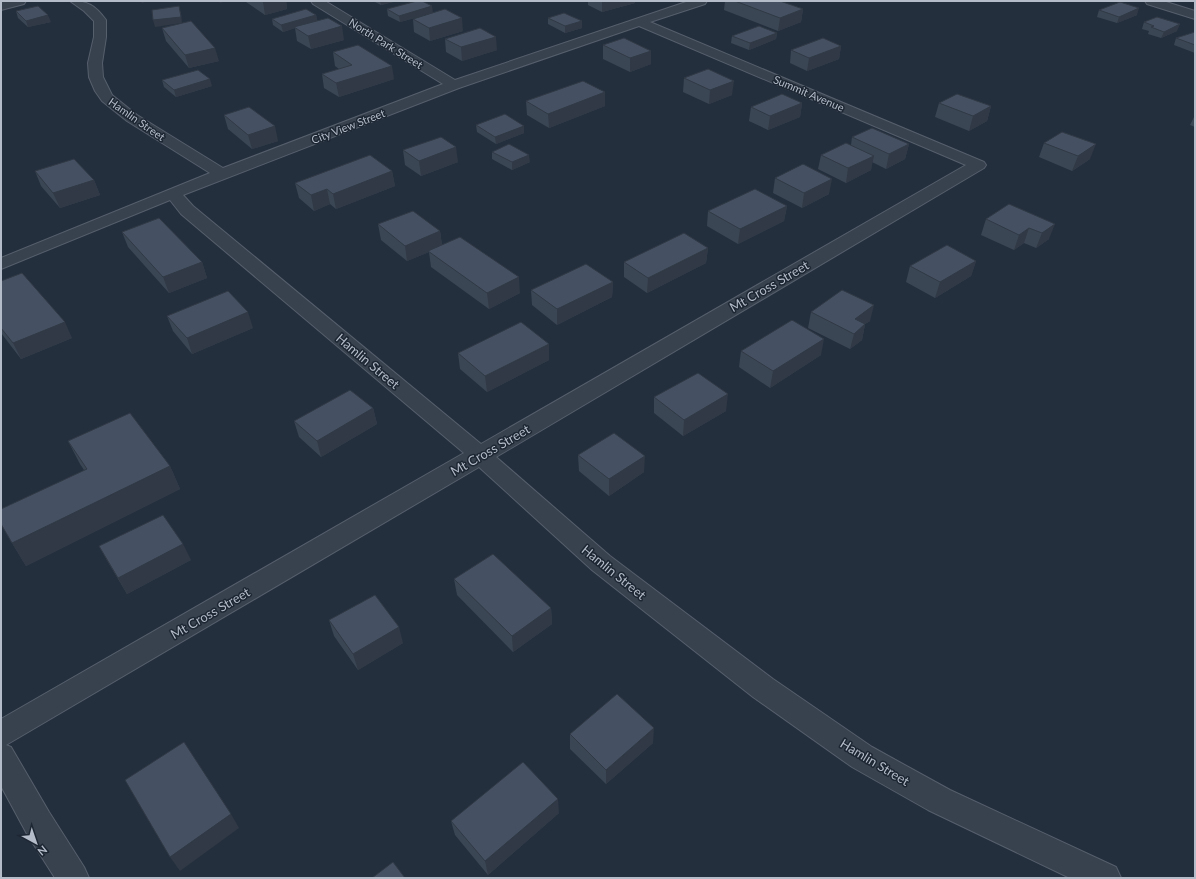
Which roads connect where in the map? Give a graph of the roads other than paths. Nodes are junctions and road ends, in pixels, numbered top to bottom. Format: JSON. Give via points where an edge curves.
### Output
{"nodes":[{"id":1,"x":20,"y":1,"type":"edge"},
{"id":2,"x":76,"y":1,"type":"edge"},
{"id":3,"x":317,"y":1,"type":"edge"},
{"id":4,"x":701,"y":1,"type":"edge"},
{"id":5,"x":1151,"y":1,"type":"edge"},
{"id":6,"x":1,"y":6,"type":"edge"},
{"id":7,"x":1195,"y":15,"type":"edge"},
{"id":8,"x":639,"y":22,"type":"junction"},
{"id":9,"x":454,"y":85,"type":"junction"},
{"id":10,"x":978,"y":165,"type":"joint"},
{"id":11,"x":222,"y":174,"type":"junction"},
{"id":12,"x":173,"y":193,"type":"junction"},
{"id":13,"x":1,"y":264,"type":"edge"},
{"id":14,"x":480,"y":455,"type":"junction"},
{"id":15,"x":1,"y":734,"type":"edge"},
{"id":16,"x":1,"y":757,"type":"edge"},
{"id":17,"x":73,"y":878,"type":"edge"},
{"id":18,"x":1105,"y":878,"type":"edge"}],
"edges":[{"from":1,"to":6,"type":"street"},
{"from":2,"to":11,"type":"street","name":"Hamlin Street","via":[[100,20],[100,37],[95,62],[96,77],[107,98],[132,118]]},
{"from":3,"to":9,"type":"street","name":"North Park Street"},
{"from":4,"to":8,"type":"street","name":"City View Street"},
{"from":5,"to":7,"type":"street"},
{"from":8,"to":9,"type":"street","name":"City View Street"},
{"from":8,"to":10,"type":"street","name":"Summit Avenue"},
{"from":9,"to":11,"type":"street","name":"City View Street"},
{"from":10,"to":14,"type":"street","name":"Mt Cross Street"},
{"from":11,"to":12,"type":"street","name":"City View Street"},
{"from":12,"to":13,"type":"street","name":"City View Street"},
{"from":12,"to":14,"type":"street","name":"Hamlin Street","via":[[187,210]]},
{"from":14,"to":15,"type":"street","name":"Mt Cross Street"},
{"from":14,"to":18,"type":"street","name":"Hamlin Street","via":[[601,563],[763,688],[862,757],[939,800]]},
{"from":16,"to":17,"type":"street"}]}
